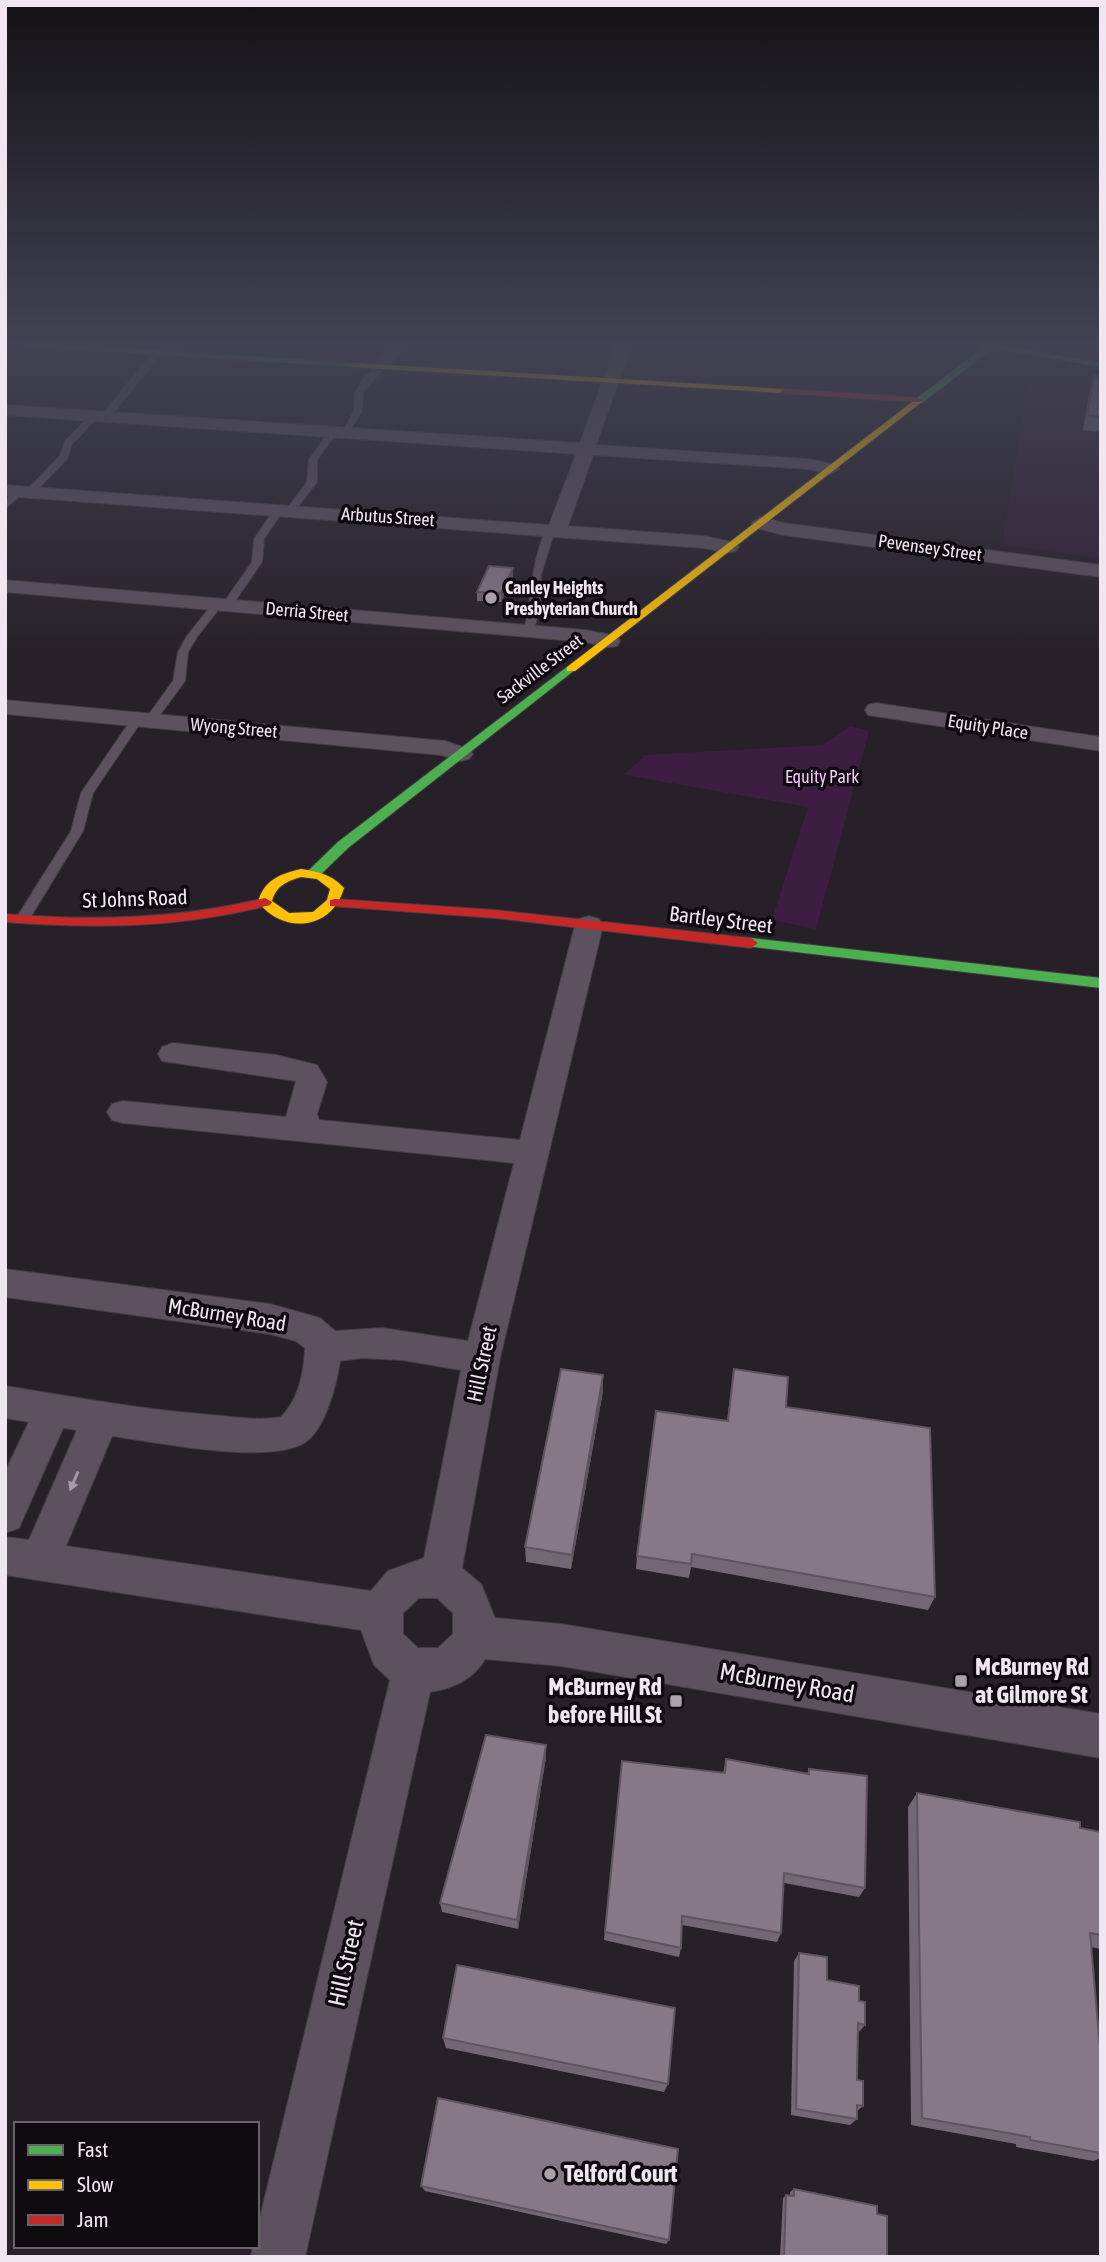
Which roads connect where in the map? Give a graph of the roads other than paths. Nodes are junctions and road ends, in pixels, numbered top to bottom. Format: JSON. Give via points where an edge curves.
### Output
{"nodes":[{"id":1,"x":586,"y":449,"type":"edge"},
{"id":2,"x":66,"y":450,"type":"edge"},
{"id":3,"x":323,"y":450,"type":"edge"},
{"id":4,"x":594,"y":450,"type":"edge"},
{"id":5,"x":855,"y":450,"type":"edge"},
{"id":6,"x":830,"y":469,"type":"junction"},
{"id":7,"x":18,"y":491,"type":"edge"},
{"id":8,"x":5,"y":506,"type":"edge"},
{"id":9,"x":285,"y":510,"type":"junction"},
{"id":10,"x":760,"y":523,"type":"junction"},
{"id":11,"x":554,"y":530,"type":"junction"},
{"id":12,"x":729,"y":547,"type":"junction"},
{"id":13,"x":1101,"y":571,"type":"edge"},
{"id":14,"x":5,"y":586,"type":"edge"},
{"id":15,"x":222,"y":605,"type":"junction"},
{"id":16,"x":529,"y":631,"type":"junction"},
{"id":17,"x":609,"y":641,"type":"junction"},
{"id":18,"x":5,"y":707,"type":"edge"},
{"id":19,"x":876,"y":710,"type":"dead end"},
{"id":20,"x":144,"y":720,"type":"junction"},
{"id":21,"x":1101,"y":744,"type":"edge"},
{"id":22,"x":461,"y":754,"type":"junction"},
{"id":23,"x":313,"y":874,"type":"junction"},
{"id":24,"x":265,"y":902,"type":"junction"},
{"id":25,"x":335,"y":903,"type":"junction"},
{"id":26,"x":5,"y":918,"type":"edge"},
{"id":27,"x":22,"y":920,"type":"junction"},
{"id":28,"x":589,"y":925,"type":"junction"},
{"id":29,"x":1101,"y":983,"type":"edge"},
{"id":30,"x":173,"y":1054,"type":"dead end"},
{"id":31,"x":122,"y":1112,"type":"dead end"},
{"id":32,"x":309,"y":1129,"type":"junction"},
{"id":33,"x":533,"y":1153,"type":"junction"},
{"id":34,"x":5,"y":1283,"type":"edge"},
{"id":35,"x":323,"y":1349,"type":"junction"},
{"id":36,"x":482,"y":1358,"type":"junction"},
{"id":37,"x":5,"y":1402,"type":"edge"},
{"id":38,"x":53,"y":1410,"type":"junction"},
{"id":39,"x":101,"y":1418,"type":"junction"},
{"id":40,"x":5,"y":1515,"type":"edge"},
{"id":41,"x":23,"y":1558,"type":"edge"},
{"id":42,"x":440,"y":1578,"type":"junction"},
{"id":43,"x":383,"y":1612,"type":"junction"},
{"id":44,"x":473,"y":1636,"type":"junction"},
{"id":45,"x":414,"y":1669,"type":"junction"},
{"id":46,"x":1101,"y":1736,"type":"edge"},
{"id":47,"x":278,"y":2257,"type":"edge"}],
"edges":[{"from":1,"to":11,"type":"street"},
{"from":2,"to":7,"type":"lane","via":[[64,457]]},
{"from":3,"to":9,"type":"lane","via":[[313,460],[312,482]]},
{"from":4,"to":6,"type":"street"},
{"from":5,"to":6,"type":"main road","name":"Sackville Street"},
{"from":6,"to":10,"type":"main road","name":"Sackville Street"},
{"from":7,"to":8,"type":"lane"},
{"from":7,"to":9,"type":"street","name":"Arbutus Street"},
{"from":9,"to":11,"type":"street","name":"Arbutus Street"},
{"from":9,"to":15,"type":"lane","via":[[260,539],[257,562]]},
{"from":10,"to":12,"type":"main road","name":"Sackville Street"},
{"from":10,"to":13,"type":"street","name":"Pevensey Street"},
{"from":11,"to":12,"type":"street","name":"Arbutus Street"},
{"from":11,"to":16,"type":"lane","via":[[536,575],[537,596]]},
{"from":12,"to":17,"type":"main road","name":"Sackville Street"},
{"from":14,"to":15,"type":"street","name":"Derria Street"},
{"from":15,"to":16,"type":"street","name":"Derria Street"},
{"from":15,"to":20,"type":"lane","via":[[191,636],[178,681]]},
{"from":16,"to":17,"type":"street","name":"Derria Street"},
{"from":17,"to":22,"type":"main road","name":"Sackville Street"},
{"from":18,"to":20,"type":"street","name":"Wyong Street"},
{"from":19,"to":21,"type":"street","name":"Equity Place"},
{"from":20,"to":22,"type":"street","name":"Wyong Street","via":[[445,748]]},
{"from":20,"to":27,"type":"lane","via":[[87,793],[77,831]]},
{"from":22,"to":23,"type":"main road","name":"Sackville Street","via":[[343,845]]},
{"from":23,"to":24,"type":"main road","via":[[278,880],[265,894]]},
{"from":23,"to":25,"type":"main road","via":[[324,876],[337,888]]},
{"from":24,"to":25,"type":"main road","via":[[275,914],[296,919],[319,915]]},
{"from":24,"to":27,"type":"main road","name":"St Johns Road","via":[[196,918],[85,923]]},
{"from":25,"to":28,"type":"main road","name":"Bartley Street"},
{"from":26,"to":27,"type":"main road","name":"St Johns Road"},
{"from":28,"to":29,"type":"main road","name":"Bartley Street"},
{"from":28,"to":33,"type":"street","name":"Hill Street"},
{"from":30,"to":32,"type":"street","via":[[306,1073],[312,1082],[301,1114]]},
{"from":31,"to":32,"type":"street"},
{"from":32,"to":33,"type":"street"},
{"from":33,"to":36,"type":"street","name":"Hill Street"},
{"from":34,"to":35,"type":"street","name":"McBurney Road","via":[[270,1319],[307,1329],[323,1342]]},
{"from":35,"to":36,"type":"street","via":[[347,1342],[377,1342]]},
{"from":35,"to":39,"type":"street","via":[[324,1360],[303,1420],[290,1433],[263,1437]]},
{"from":36,"to":42,"type":"street","name":"Hill Street"},
{"from":37,"to":38,"type":"street"},
{"from":38,"to":39,"type":"street"},
{"from":38,"to":40,"type":"street"},
{"from":39,"to":41,"type":"street","one_way":true},
{"from":41,"to":43,"type":"street"},
{"from":42,"to":43,"type":"street","via":[[426,1578],[399,1589]]},
{"from":42,"to":44,"type":"street","via":[[465,1593],[473,1606]]},
{"from":43,"to":45,"type":"street","via":[[382,1641],[389,1654]]},
{"from":44,"to":45,"type":"street","via":[[456,1660],[428,1670]]},
{"from":44,"to":46,"type":"street","name":"McBurney Road","via":[[561,1645]]},
{"from":45,"to":47,"type":"street","name":"Hill Street"}]}
